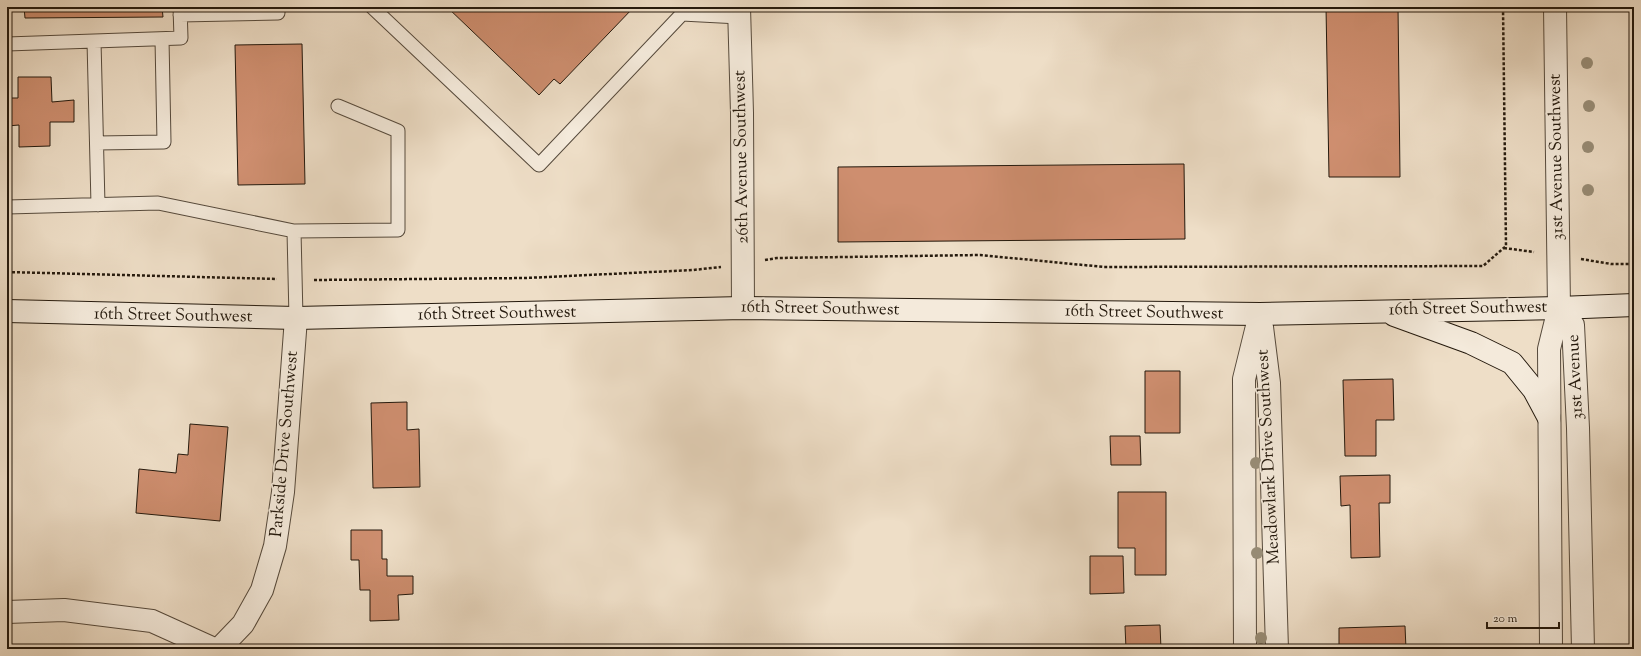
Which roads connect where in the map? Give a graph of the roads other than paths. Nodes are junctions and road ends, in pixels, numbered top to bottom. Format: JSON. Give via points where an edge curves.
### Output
{"nodes":[{"id":1,"x":278,"y":7,"type":"edge"},
{"id":2,"x":372,"y":7,"type":"edge"},
{"id":3,"x":1555,"y":7,"type":"edge"},
{"id":4,"x":180,"y":11,"type":"edge"},
{"id":5,"x":681,"y":11,"type":"edge"},
{"id":6,"x":739,"y":12,"type":"edge"},
{"id":7,"x":162,"y":39,"type":"junction"},
{"id":8,"x":94,"y":41,"type":"junction"},
{"id":9,"x":7,"y":44,"type":"edge"},
{"id":10,"x":338,"y":106,"type":"dead end"},
{"id":11,"x":97,"y":143,"type":"junction"},
{"id":12,"x":98,"y":205,"type":"junction"},
{"id":13,"x":7,"y":206,"type":"edge"},
{"id":14,"x":294,"y":230,"type":"junction"},
{"id":15,"x":1634,"y":305,"type":"edge"},
{"id":16,"x":743,"y":308,"type":"junction"},
{"id":17,"x":1559,"y":308,"type":"junction"},
{"id":18,"x":7,"y":311,"type":"edge"},
{"id":19,"x":1382,"y":311,"type":"junction"},
{"id":20,"x":1260,"y":314,"type":"junction"},
{"id":21,"x":296,"y":318,"type":"junction"},
{"id":22,"x":1549,"y":418,"type":"junction"},
{"id":23,"x":7,"y":612,"type":"edge"},
{"id":24,"x":214,"y":649,"type":"edge"},
{"id":25,"x":219,"y":649,"type":"edge"},
{"id":26,"x":1245,"y":649,"type":"edge"},
{"id":27,"x":1277,"y":649,"type":"edge"},
{"id":28,"x":1551,"y":649,"type":"edge"},
{"id":29,"x":1583,"y":649,"type":"edge"}],
"edges":[{"from":1,"to":4,"type":"lane","via":[[278,12]]},
{"from":2,"to":5,"type":"lane","via":[[539,165]]},
{"from":3,"to":17,"type":"street","name":"31st Avenue Southwest"},
{"from":4,"to":7,"type":"lane","via":[[181,38]]},
{"from":5,"to":6,"type":"lane"},
{"from":6,"to":16,"type":"street","name":"26th Avenue Southwest"},
{"from":7,"to":8,"type":"lane"},
{"from":7,"to":11,"type":"lane","via":[[164,142]]},
{"from":8,"to":9,"type":"lane"},
{"from":8,"to":11,"type":"lane"},
{"from":10,"to":14,"type":"lane","via":[[398,131],[398,230]]},
{"from":11,"to":12,"type":"lane"},
{"from":12,"to":13,"type":"lane"},
{"from":12,"to":14,"type":"lane","via":[[158,203]]},
{"from":14,"to":21,"type":"lane"},
{"from":15,"to":17,"type":"street","name":"16th Street Southwest"},
{"from":16,"to":20,"type":"street","name":"16th Street Southwest"},
{"from":16,"to":21,"type":"street","name":"16th Street Southwest"},
{"from":17,"to":19,"type":"street","name":"16th Street Southwest"},
{"from":17,"to":22,"type":"street","name":"31st Avenue","via":[[1549,349]]},
{"from":17,"to":29,"type":"street","name":"31st Avenue","via":[[1574,325]]},
{"from":18,"to":21,"type":"street","name":"16th Street Southwest"},
{"from":19,"to":20,"type":"street","name":"16th Street Southwest"},
{"from":19,"to":22,"type":"street","via":[[1471,344],[1512,363],[1534,390]]},
{"from":20,"to":26,"type":"street","name":"Meadowlark Drive Southwest","via":[[1244,379]]},
{"from":20,"to":27,"type":"street","name":"Meadowlark Drive Southwest","via":[[1269,383]]},
{"from":21,"to":25,"type":"street","name":"Parkside Drive Southwest","via":[[283,492],[275,546],[262,590],[243,624]]},
{"from":22,"to":28,"type":"street","name":"31st Avenue"},
{"from":23,"to":24,"type":"street","via":[[64,610],[152,621]]}]}
